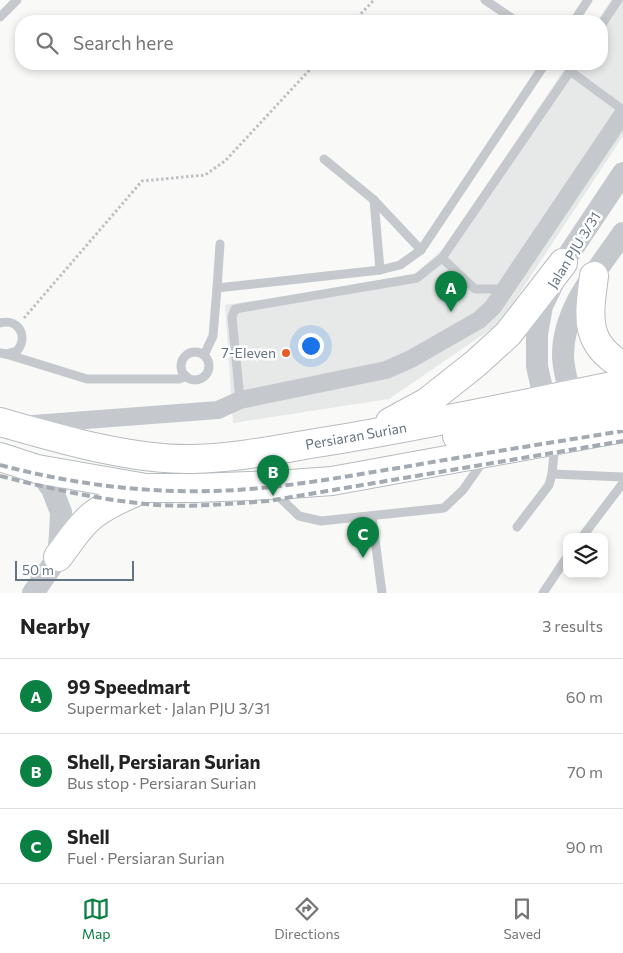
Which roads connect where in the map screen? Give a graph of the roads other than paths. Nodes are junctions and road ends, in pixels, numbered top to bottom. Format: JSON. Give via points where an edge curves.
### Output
{"nodes":[{"id":1,"x":17,"y":0,"type":"edge"},
{"id":2,"x":485,"y":0,"type":"edge"},
{"id":3,"x":588,"y":0,"type":"edge"},
{"id":4,"x":618,"y":0,"type":"edge"},
{"id":5,"x":507,"y":15,"type":"edge"},
{"id":6,"x":578,"y":15,"type":"edge"},
{"id":7,"x":608,"y":15,"type":"edge"},
{"id":8,"x":1,"y":16,"type":"edge"},
{"id":9,"x":541,"y":70,"type":"edge"},
{"id":10,"x":570,"y":70,"type":"edge"},
{"id":11,"x":576,"y":70,"type":"edge"},
{"id":12,"x":623,"y":110,"type":"edge"},
{"id":13,"x":623,"y":114,"type":"edge"},
{"id":14,"x":324,"y":159,"type":"dead end"},
{"id":15,"x":623,"y":173,"type":"edge"},
{"id":16,"x":374,"y":200,"type":"junction"},
{"id":17,"x":623,"y":233,"type":"edge"},
{"id":18,"x":220,"y":244,"type":"dead end"},
{"id":19,"x":421,"y":250,"type":"junction"},
{"id":20,"x":442,"y":258,"type":"junction"},
{"id":21,"x":563,"y":263,"type":"junction"},
{"id":22,"x":380,"y":270,"type":"junction"},
{"id":23,"x":594,"y":276,"type":"junction"},
{"id":24,"x":218,"y":288,"type":"junction"},
{"id":25,"x":506,"y":289,"type":"junction"},
{"id":26,"x":0,"y":324,"type":"edge"},
{"id":27,"x":3,"y":354,"type":"edge"},
{"id":28,"x":204,"y":355,"type":"junction"},
{"id":29,"x":623,"y":366,"type":"edge"},
{"id":30,"x":186,"y":376,"type":"junction"},
{"id":31,"x":623,"y":384,"type":"edge"},
{"id":32,"x":240,"y":400,"type":"junction"},
{"id":33,"x":574,"y":405,"type":"junction"},
{"id":34,"x":623,"y":407,"type":"edge"},
{"id":35,"x":549,"y":420,"type":"junction"},
{"id":36,"x":4,"y":423,"type":"edge"},
{"id":37,"x":623,"y":428,"type":"edge"},
{"id":38,"x":364,"y":436,"type":"junction"},
{"id":39,"x":490,"y":452,"type":"junction"},
{"id":40,"x":0,"y":457,"type":"edge"},
{"id":41,"x":48,"y":471,"type":"junction"},
{"id":42,"x":554,"y":475,"type":"junction"},
{"id":43,"x":622,"y":479,"type":"edge"},
{"id":44,"x":268,"y":485,"type":"junction"},
{"id":45,"x":146,"y":488,"type":"junction"},
{"id":46,"x":372,"y":516,"type":"junction"},
{"id":47,"x":517,"y":526,"type":"dead end"},
{"id":48,"x":585,"y":533,"type":"edge"},
{"id":49,"x":58,"y":558,"type":"junction"},
{"id":50,"x":563,"y":563,"type":"edge"},
{"id":51,"x":34,"y":593,"type":"edge"},
{"id":52,"x":382,"y":593,"type":"edge"},
{"id":53,"x":543,"y":593,"type":"edge"}],
"edges":[{"from":1,"to":8,"type":"lane"},
{"from":2,"to":5,"type":"lane"},
{"from":3,"to":6,"type":"lane"},
{"from":4,"to":7,"type":"lane"},
{"from":9,"to":19,"type":"lane"},
{"from":10,"to":20,"type":"lane"},
{"from":11,"to":12,"type":"lane"},
{"from":13,"to":25,"type":"street"},
{"from":14,"to":16,"type":"lane"},
{"from":15,"to":21,"type":"street","name":"Jalan PJU 3/31"},
{"from":16,"to":19,"type":"lane"},
{"from":16,"to":22,"type":"lane"},
{"from":17,"to":23,"type":"street"},
{"from":18,"to":24,"type":"lane"},
{"from":19,"to":22,"type":"lane","via":[[400,264]]},
{"from":20,"to":25,"type":"lane","via":[[475,290]]},
{"from":20,"to":32,"type":"lane","via":[[417,278],[235,309],[232,317]]},
{"from":21,"to":35,"type":"street","name":"Jalan PJU 3/31","via":[[542,306],[537,334],[537,366]]},
{"from":21,"to":38,"type":"main road","via":[[508,334],[474,364],[427,402]]},
{"from":22,"to":24,"type":"lane"},
{"from":23,"to":29,"type":"main road","via":[[589,315],[593,334],[603,352]]},
{"from":23,"to":33,"type":"street","via":[[573,310],[564,338],[563,357]]},
{"from":24,"to":28,"type":"lane","via":[[212,336]]},
{"from":25,"to":32,"type":"street","via":[[479,320],[412,359],[386,370]]},
{"from":26,"to":27,"type":"lane","via":[[7,322],[18,326],[23,336],[17,351]]},
{"from":27,"to":30,"type":"lane","via":[[87,379],[179,379]]},
{"from":28,"to":30,"type":"lane","via":[[191,352],[184,357],[181,369]]},
{"from":28,"to":30,"type":"lane","via":[[209,364],[204,377],[195,380]]},
{"from":31,"to":33,"type":"main road"},
{"from":32,"to":36,"type":"street","via":[[218,410],[54,423]]},
{"from":33,"to":34,"type":"main road"},
{"from":33,"to":35,"type":"main road"},
{"from":35,"to":37,"type":"main road","name":"Persiaran Surian"},
{"from":35,"to":38,"type":"main road","name":"Persiaran Surian"},
{"from":35,"to":39,"type":"main road","name":"Persiaran Surian"},
{"from":35,"to":41,"type":"main road","via":[[267,468],[194,474],[95,466]]},
{"from":35,"to":42,"type":"lane"},
{"from":36,"to":38,"type":"main road","name":"Persiaran Surian","via":[[69,441],[142,455],[191,459]]},
{"from":39,"to":44,"type":"main road","name":"Persiaran Surian","via":[[332,481]]},
{"from":39,"to":46,"type":"lane","via":[[463,490],[444,508]]},
{"from":40,"to":41,"type":"main road","name":"Persiaran Surian"},
{"from":41,"to":45,"type":"main road","name":"Persiaran Surian"},
{"from":41,"to":49,"type":"street","via":[[60,512]]},
{"from":42,"to":43,"type":"lane"},
{"from":42,"to":47,"type":"lane"},
{"from":43,"to":48,"type":"lane"},
{"from":44,"to":45,"type":"main road","name":"Persiaran Surian"},
{"from":44,"to":46,"type":"lane","via":[[299,516],[321,521]]},
{"from":45,"to":49,"type":"main road","via":[[117,500],[92,516]]},
{"from":46,"to":52,"type":"lane"},
{"from":49,"to":51,"type":"street"},
{"from":50,"to":53,"type":"lane"}]}
